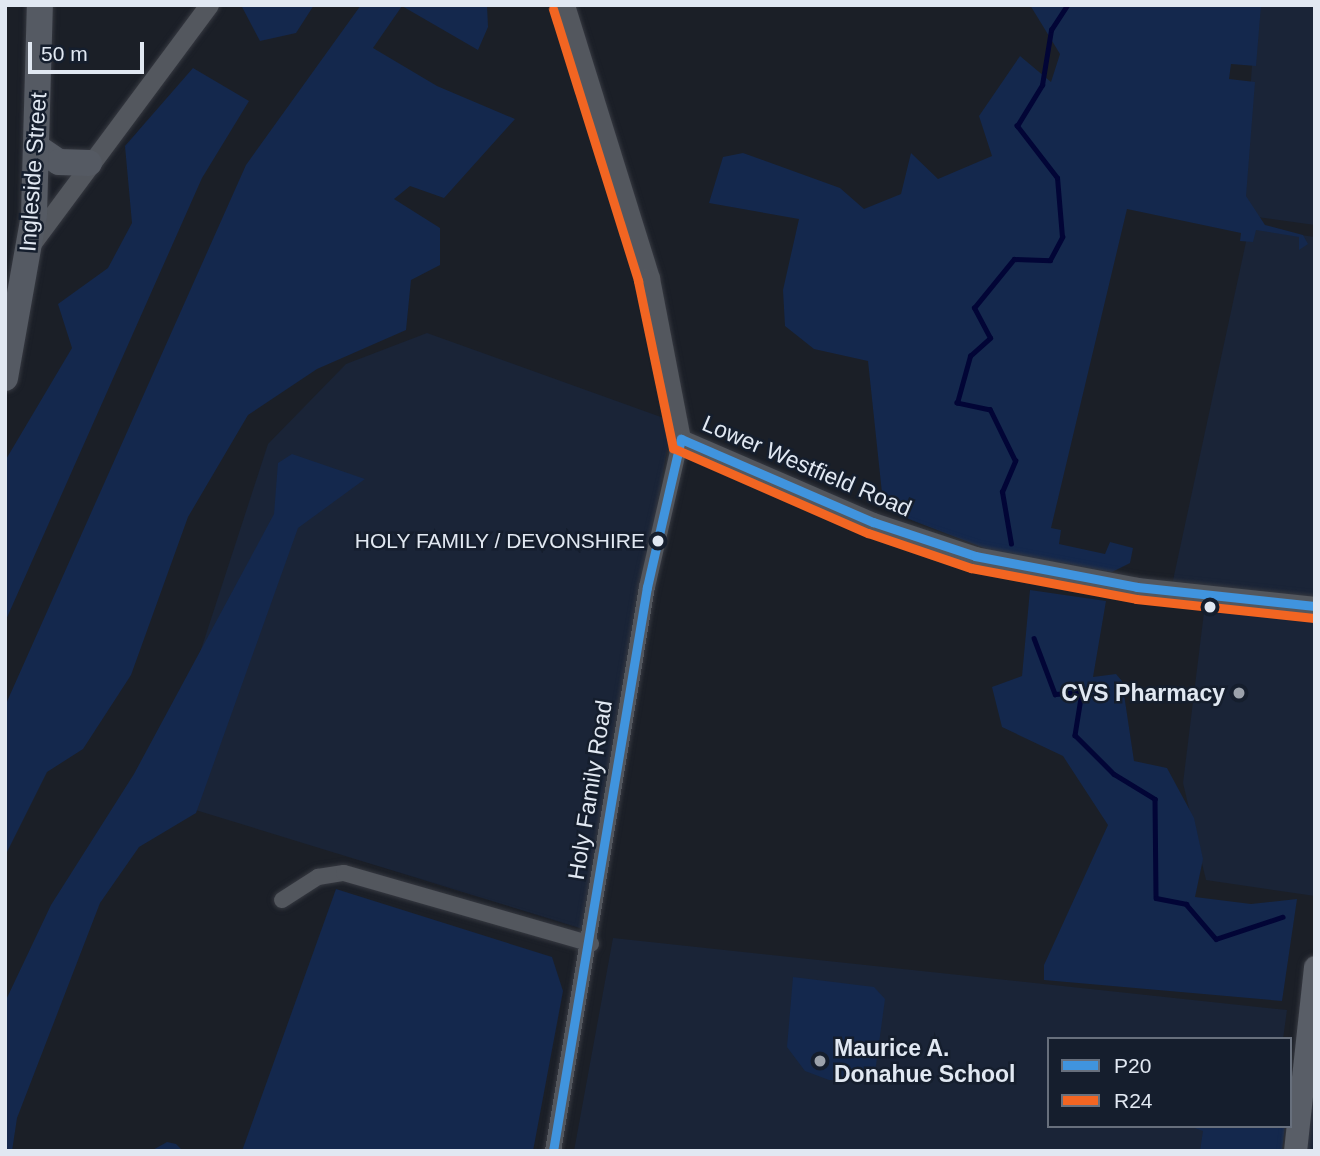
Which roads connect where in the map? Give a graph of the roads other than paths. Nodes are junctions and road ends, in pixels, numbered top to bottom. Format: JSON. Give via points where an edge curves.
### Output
{"nodes":[{"id":1,"x":40,"y":5,"type":"edge"},
{"id":2,"x":209,"y":5,"type":"edge"},
{"id":3,"x":565,"y":5,"type":"edge"},
{"id":4,"x":38,"y":148,"type":"junction"},
{"id":5,"x":89,"y":163,"type":"junction"},
{"id":6,"x":30,"y":245,"type":"junction"},
{"id":7,"x":14,"y":292,"type":"edge"},
{"id":8,"x":5,"y":378,"type":"edge"},
{"id":9,"x":681,"y":439,"type":"junction"},
{"id":10,"x":1315,"y":606,"type":"edge"},
{"id":11,"x":282,"y":900,"type":"dead end"},
{"id":12,"x":591,"y":944,"type":"junction"},
{"id":13,"x":1315,"y":967,"type":"edge"},
{"id":14,"x":1315,"y":1013,"type":"edge"},
{"id":15,"x":1307,"y":1054,"type":"junction"},
{"id":16,"x":553,"y":1151,"type":"edge"},
{"id":17,"x":1295,"y":1151,"type":"edge"}],
"edges":[{"from":1,"to":4,"type":"main road","name":"Ingleside Street"},
{"from":2,"to":5,"type":"street"},
{"from":3,"to":9,"type":"street","name":"Lower Westfield Road","via":[[650,278]]},
{"from":4,"to":5,"type":"main road","via":[[59,162]]},
{"from":4,"to":6,"type":"main road","name":"Ingleside Street"},
{"from":5,"to":6,"type":"street"},
{"from":6,"to":7,"type":"main road","name":"Ingleside Street"},
{"from":7,"to":8,"type":"main road","name":"Ingleside Street"},
{"from":9,"to":10,"type":"street","name":"Lower Westfield Road","via":[[873,522],[975,556],[1125,585]]},
{"from":9,"to":12,"type":"street","name":"Holy Family Road","via":[[635,654]]},
{"from":11,"to":12,"type":"street","via":[[309,881],[344,873]]},
{"from":12,"to":16,"type":"street","name":"Holy Family Road"},
{"from":13,"to":15,"type":"main road"},
{"from":14,"to":15,"type":"main road"},
{"from":15,"to":17,"type":"main road"}]}
